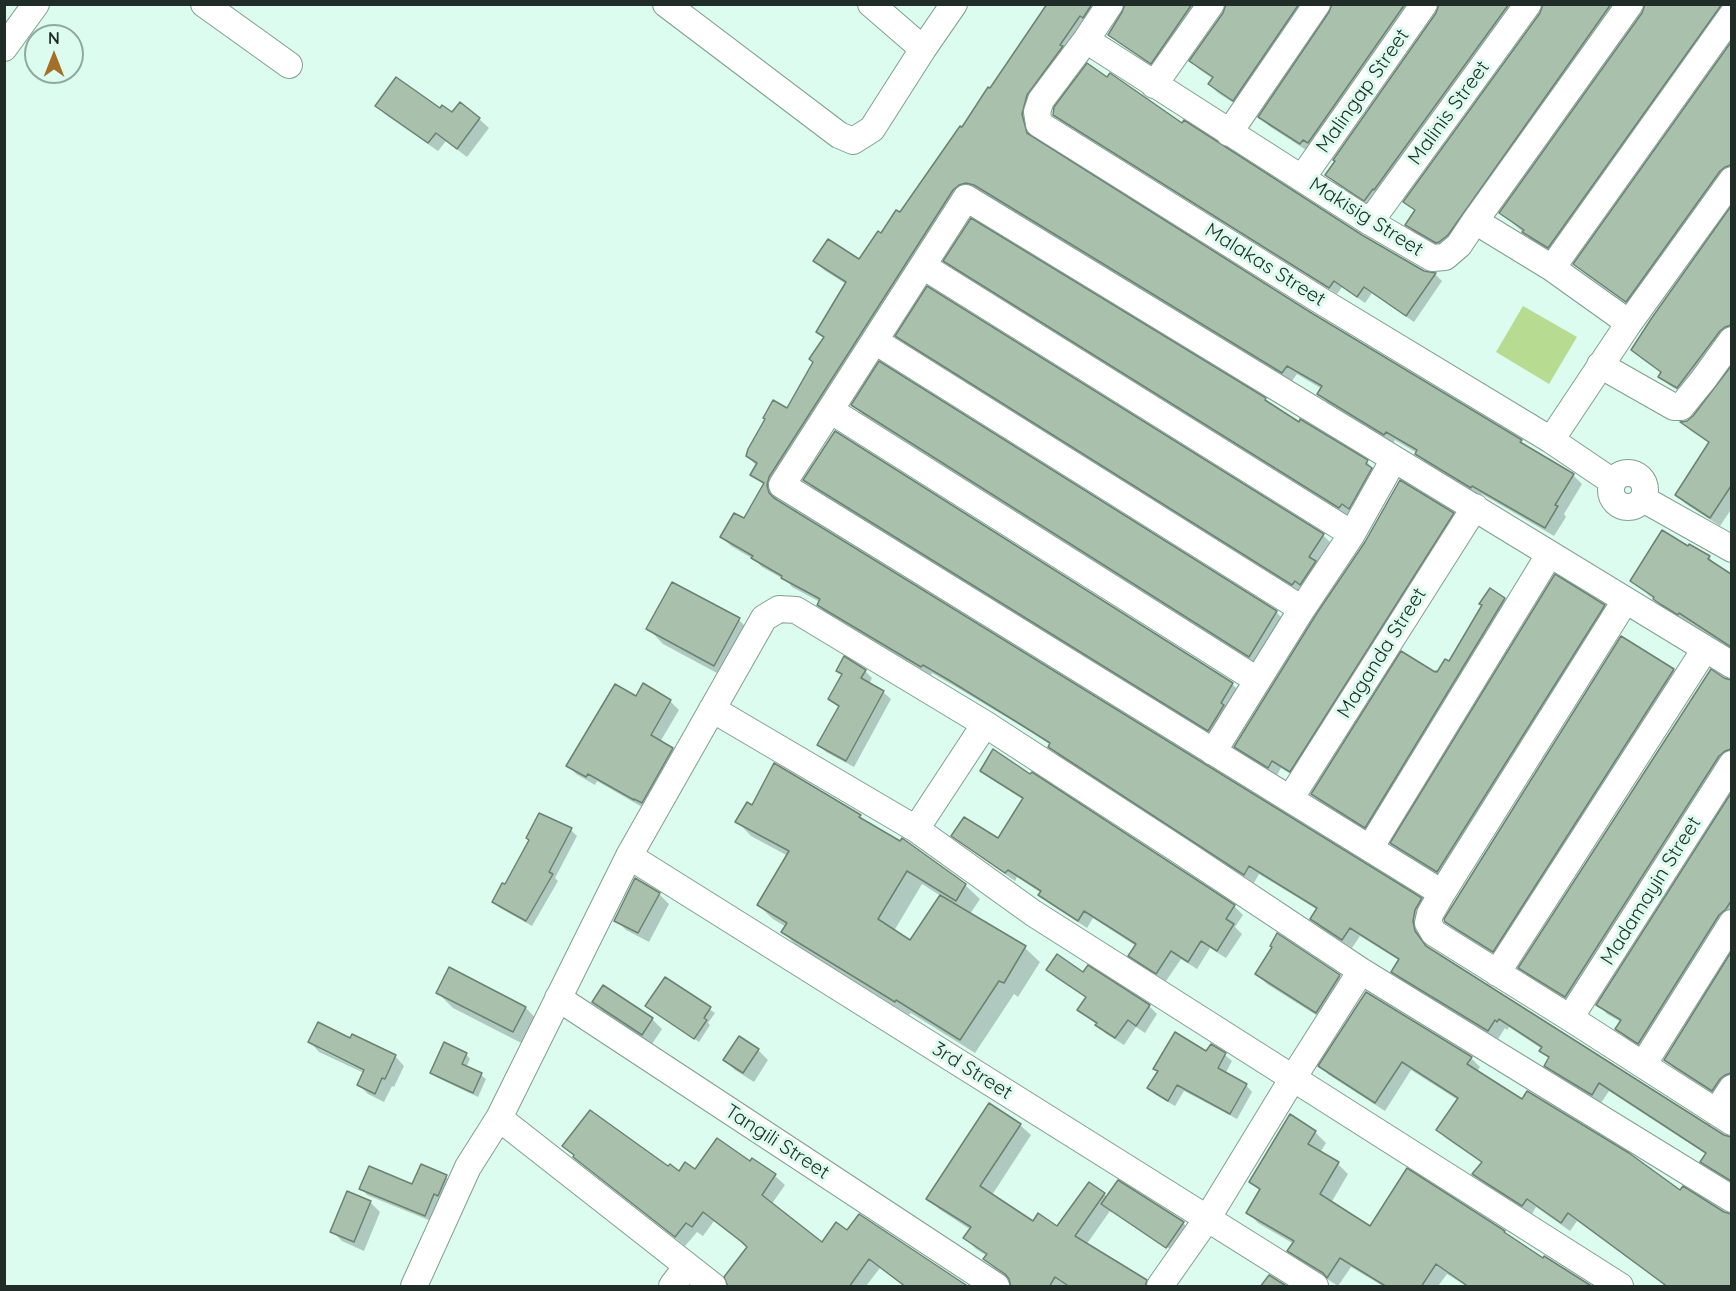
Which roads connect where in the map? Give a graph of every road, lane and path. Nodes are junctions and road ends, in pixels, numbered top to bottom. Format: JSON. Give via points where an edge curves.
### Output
{"nodes":[{"id":1,"x":36,"y":4,"type":"edge"},
{"id":2,"x":204,"y":4,"type":"edge"},
{"id":3,"x":666,"y":4,"type":"edge"},
{"id":4,"x":871,"y":4,"type":"edge"},
{"id":5,"x":954,"y":4,"type":"edge"},
{"id":6,"x":1110,"y":4,"type":"edge"},
{"id":7,"x":1211,"y":4,"type":"edge"},
{"id":8,"x":1317,"y":4,"type":"edge"},
{"id":9,"x":1424,"y":4,"type":"edge"},
{"id":10,"x":1528,"y":4,"type":"edge"},
{"id":11,"x":1630,"y":4,"type":"edge"},
{"id":12,"x":1731,"y":15,"type":"edge"},
{"id":13,"x":1086,"y":40,"type":"junction"},
{"id":14,"x":4,"y":48,"type":"edge"},
{"id":15,"x":923,"y":49,"type":"junction"},
{"id":16,"x":288,"y":65,"type":"dead end"},
{"id":17,"x":1154,"y":85,"type":"junction"},
{"id":18,"x":1229,"y":133,"type":"junction"},
{"id":19,"x":1302,"y":178,"type":"junction"},
{"id":20,"x":1731,"y":180,"type":"edge"},
{"id":21,"x":1474,"y":221,"type":"junction"},
{"id":22,"x":1370,"y":222,"type":"junction"},
{"id":23,"x":923,"y":266,"type":"junction"},
{"id":24,"x":1552,"y":268,"type":"junction"},
{"id":25,"x":1629,"y":323,"type":"junction"},
{"id":26,"x":1731,"y":340,"type":"edge"},
{"id":27,"x":875,"y":341,"type":"junction"},
{"id":28,"x":1600,"y":365,"type":"junction"},
{"id":29,"x":830,"y":410,"type":"junction"},
{"id":30,"x":1551,"y":440,"type":"junction"},
{"id":31,"x":1394,"y":459,"type":"junction"},
{"id":32,"x":1474,"y":507,"type":"junction"},
{"id":33,"x":1352,"y":534,"type":"junction"},
{"id":34,"x":1728,"y":539,"type":"edge"},
{"id":35,"x":1550,"y":555,"type":"junction"},
{"id":36,"x":1625,"y":601,"type":"junction"},
{"id":37,"x":1302,"y":609,"type":"junction"},
{"id":38,"x":1705,"y":649,"type":"junction"},
{"id":39,"x":1731,"y":665,"type":"edge"},
{"id":40,"x":1257,"y":680,"type":"junction"},
{"id":41,"x":712,"y":709,"type":"junction"},
{"id":42,"x":985,"y":724,"type":"junction"},
{"id":43,"x":1213,"y":752,"type":"junction"},
{"id":44,"x":1731,"y":764,"type":"edge"},
{"id":45,"x":1290,"y":799,"type":"junction"},
{"id":46,"x":916,"y":829,"type":"junction"},
{"id":47,"x":1370,"y":848,"type":"junction"},
{"id":48,"x":629,"y":856,"type":"junction"},
{"id":49,"x":1442,"y":893,"type":"junction"},
{"id":50,"x":1731,"y":923,"type":"edge"},
{"id":51,"x":1361,"y":971,"type":"junction"},
{"id":52,"x":1497,"y":973,"type":"junction"},
{"id":53,"x":558,"y":998,"type":"junction"},
{"id":54,"x":1570,"y":1018,"type":"junction"},
{"id":55,"x":1642,"y":1065,"type":"junction"},
{"id":56,"x":1293,"y":1078,"type":"junction"},
{"id":57,"x":1731,"y":1088,"type":"edge"},
{"id":58,"x":1724,"y":1117,"type":"edge"},
{"id":59,"x":499,"y":1118,"type":"junction"},
{"id":60,"x":1731,"y":1199,"type":"edge"},
{"id":61,"x":1208,"y":1219,"type":"junction"},
{"id":62,"x":679,"y":1276,"type":"edge"},
{"id":63,"x":414,"y":1287,"type":"edge"},
{"id":64,"x":713,"y":1287,"type":"edge"},
{"id":65,"x":996,"y":1287,"type":"edge"},
{"id":66,"x":1160,"y":1287,"type":"edge"},
{"id":67,"x":1315,"y":1287,"type":"edge"},
{"id":68,"x":1620,"y":1287,"type":"edge"}],
"edges":[{"from":1,"to":14,"type":"street"},
{"from":2,"to":16,"type":"street"},
{"from":3,"to":15,"type":"street","via":[[839,135],[853,141],[872,129]]},
{"from":4,"to":15,"type":"street"},
{"from":5,"to":15,"type":"street"},
{"from":6,"to":13,"type":"street","name":"Malakas Street"},
{"from":7,"to":17,"type":"street"},
{"from":8,"to":18,"type":"street"},
{"from":9,"to":19,"type":"street","name":"Malingap Street"},
{"from":10,"to":22,"type":"street","name":"Malinis Street"},
{"from":11,"to":21,"type":"street","name":"Makisig Street"},
{"from":12,"to":24,"type":"street"},
{"from":13,"to":17,"type":"street","name":"Makisig Street"},
{"from":13,"to":30,"type":"street","name":"Malakas Street","via":[[1041,100],[1039,124]]},
{"from":17,"to":18,"type":"street","name":"Makisig Street"},
{"from":18,"to":19,"type":"street","name":"Makisig Street"},
{"from":19,"to":22,"type":"street","name":"Makisig Street"},
{"from":20,"to":25,"type":"street"},
{"from":21,"to":22,"type":"street","name":"Makisig Street","via":[[1459,245],[1445,257],[1432,258]]},
{"from":21,"to":24,"type":"street"},
{"from":23,"to":27,"type":"street"},
{"from":23,"to":31,"type":"street","via":[[966,198]]},
{"from":23,"to":33,"type":"street"},
{"from":24,"to":25,"type":"street"},
{"from":25,"to":28,"type":"street"},
{"from":26,"to":28,"type":"street","via":[[1681,407],[1674,407]]},
{"from":27,"to":29,"type":"street"},
{"from":27,"to":37,"type":"street"},
{"from":28,"to":30,"type":"street"},
{"from":29,"to":40,"type":"street"},
{"from":29,"to":43,"type":"street","via":[[782,485]]},
{"from":30,"to":34,"type":"street","name":"Malakas Street","via":[[1613,482],[1615,502],[1624,507],[1635,506],[1643,499]]},
{"from":31,"to":32,"type":"street"},
{"from":31,"to":33,"type":"street"},
{"from":32,"to":35,"type":"street"},
{"from":32,"to":45,"type":"street","name":"Maganda Street"},
{"from":33,"to":37,"type":"street"},
{"from":35,"to":36,"type":"street"},
{"from":35,"to":47,"type":"street"},
{"from":36,"to":38,"type":"street"},
{"from":36,"to":49,"type":"street"},
{"from":37,"to":40,"type":"street"},
{"from":38,"to":39,"type":"street"},
{"from":38,"to":52,"type":"street"},
{"from":40,"to":43,"type":"street"},
{"from":41,"to":42,"type":"street","via":[[764,618],[779,609],[796,610]]},
{"from":41,"to":46,"type":"street"},
{"from":41,"to":48,"type":"street"},
{"from":42,"to":46,"type":"street"},
{"from":42,"to":51,"type":"street"},
{"from":43,"to":45,"type":"street"},
{"from":44,"to":54,"type":"street","name":"Madamayin Street"},
{"from":45,"to":47,"type":"street"},
{"from":46,"to":56,"type":"street","via":[[1034,913]]},
{"from":47,"to":49,"type":"street"},
{"from":48,"to":53,"type":"street"},
{"from":48,"to":61,"type":"street","name":"3rd Street"},
{"from":49,"to":52,"type":"street","via":[[1428,923],[1434,933]]},
{"from":50,"to":55,"type":"street"},
{"from":51,"to":56,"type":"street"},
{"from":51,"to":60,"type":"street"},
{"from":52,"to":54,"type":"street"},
{"from":53,"to":59,"type":"street"},
{"from":53,"to":65,"type":"street","name":"Tangili Street"},
{"from":54,"to":55,"type":"street"},
{"from":55,"to":58,"type":"street"},
{"from":56,"to":61,"type":"street"},
{"from":56,"to":68,"type":"street"},
{"from":57,"to":58,"type":"street"},
{"from":59,"to":62,"type":"street"},
{"from":59,"to":63,"type":"street","via":[[468,1167]]},
{"from":61,"to":66,"type":"street"},
{"from":61,"to":67,"type":"street","name":"3rd Street"},
{"from":62,"to":64,"type":"street"}]}
